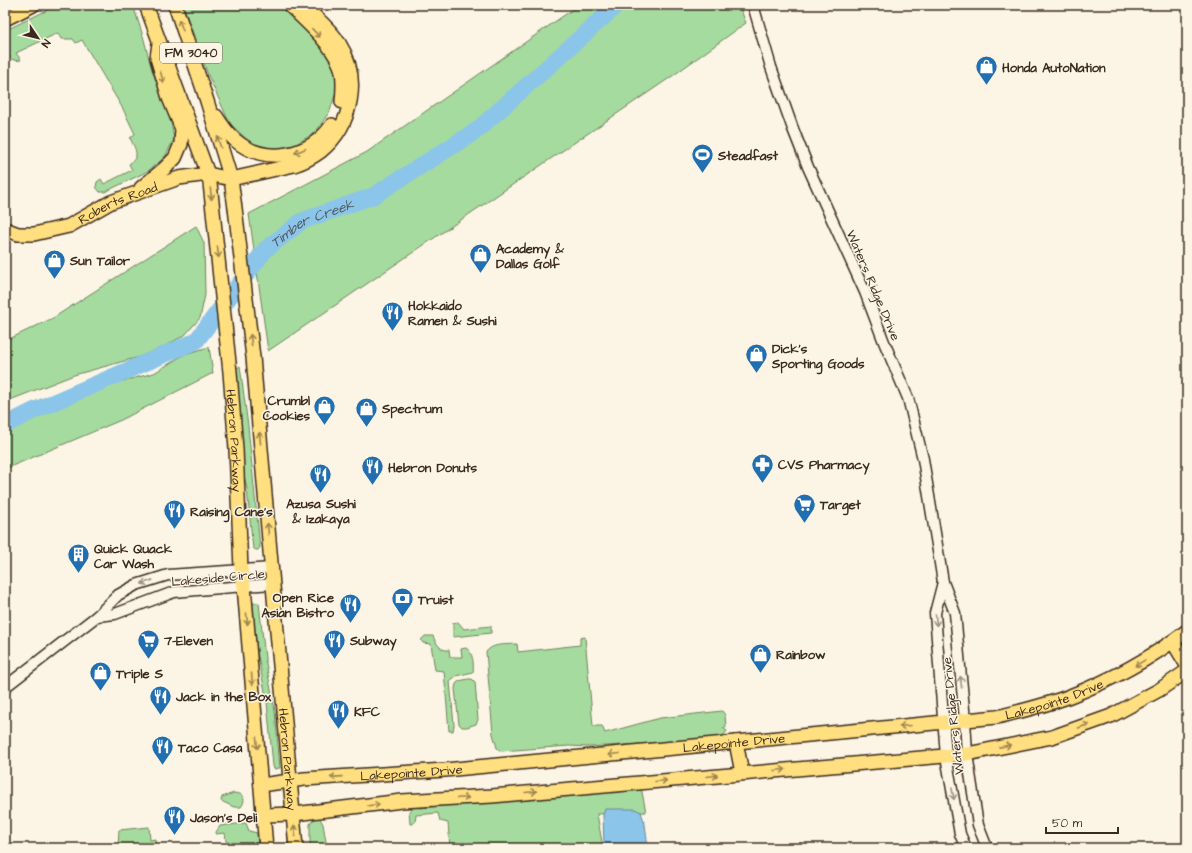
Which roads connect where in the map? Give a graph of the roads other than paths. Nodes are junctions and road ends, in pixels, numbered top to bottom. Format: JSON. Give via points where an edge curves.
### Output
{"nodes":[{"id":1,"x":33,"y":5,"type":"edge"},
{"id":2,"x":175,"y":5,"type":"edge"},
{"id":3,"x":289,"y":5,"type":"edge"},
{"id":4,"x":303,"y":5,"type":"edge"},
{"id":5,"x":147,"y":8,"type":"edge"},
{"id":6,"x":754,"y":8,"type":"edge"},
{"id":7,"x":5,"y":19,"type":"edge"},
{"id":8,"x":159,"y":39,"type":"junction"},
{"id":9,"x":207,"y":101,"type":"junction"},
{"id":10,"x":208,"y":174,"type":"junction"},
{"id":11,"x":231,"y":179,"type":"junction"},
{"id":12,"x":131,"y":195,"type":"junction"},
{"id":13,"x":5,"y":229,"type":"edge"},
{"id":14,"x":272,"y":568,"type":"junction"},
{"id":15,"x":241,"y":569,"type":"junction"},
{"id":16,"x":943,"y":582,"type":"junction"},
{"id":17,"x":273,"y":584,"type":"junction"},
{"id":18,"x":244,"y":586,"type":"junction"},
{"id":19,"x":97,"y":616,"type":"junction"},
{"id":20,"x":1187,"y":631,"type":"edge"},
{"id":21,"x":1172,"y":642,"type":"junction"},
{"id":22,"x":1187,"y":665,"type":"edge"},
{"id":23,"x":1187,"y":671,"type":"edge"},
{"id":24,"x":5,"y":687,"type":"edge"},
{"id":25,"x":965,"y":720,"type":"junction"},
{"id":26,"x":944,"y":723,"type":"junction"},
{"id":27,"x":736,"y":742,"type":"junction"},
{"id":28,"x":967,"y":754,"type":"junction"},
{"id":29,"x":946,"y":756,"type":"junction"},
{"id":30,"x":742,"y":773,"type":"junction"},
{"id":31,"x":291,"y":780,"type":"junction"},
{"id":32,"x":261,"y":784,"type":"junction"},
{"id":33,"x":294,"y":814,"type":"junction"},
{"id":34,"x":263,"y":815,"type":"junction"},
{"id":35,"x":266,"y":848,"type":"edge"},
{"id":36,"x":296,"y":848,"type":"edge"},
{"id":37,"x":966,"y":848,"type":"edge"},
{"id":38,"x":987,"y":848,"type":"edge"}],
"edges":[{"from":1,"to":7,"type":"main road"},
{"from":9,"to":2,"type":"main road","number":"FM 3040","one_way":true},
{"from":3,"to":9,"type":"main road","one_way":true,"via":[[328,45],[340,65],[343,96],[338,115],[328,131],[314,144],[297,152],[278,156],[260,153],[243,146],[229,135]]},
{"from":4,"to":11,"type":"main road","via":[[333,34],[345,53],[352,85],[346,118],[328,144],[303,162]]},
{"from":5,"to":8,"type":"main road","number":"FM 3040"},
{"from":6,"to":16,"type":"street","name":"Waters Ridge Drive","via":[[771,67],[808,167],[866,292],[908,398],[923,459]]},
{"from":8,"to":10,"type":"main road","name":"Hebron Parkway","number":"FM 3040"},
{"from":8,"to":12,"type":"main road","one_way":true,"via":[[157,58],[182,129],[181,144],[175,158]]},
{"from":11,"to":9,"type":"main road","name":"Hebron Parkway","one_way":true},
{"from":10,"to":11,"type":"main road","name":"Roberts Road"},
{"from":10,"to":12,"type":"main road","name":"Roberts Road","via":[[179,178]]},
{"from":10,"to":15,"type":"main road","name":"Hebron Parkway","one_way":true,"via":[[230,372]]},
{"from":14,"to":11,"type":"main road","name":"Hebron Parkway","one_way":true,"via":[[253,357]]},
{"from":12,"to":13,"type":"main road","name":"Roberts Road","via":[[112,202],[69,226],[34,234],[18,234]]},
{"from":14,"to":15,"type":"street","name":"Lakeside Circle"},
{"from":14,"to":17,"type":"main road","name":"Hebron Parkway"},
{"from":15,"to":18,"type":"main road","name":"Hebron Parkway"},
{"from":15,"to":19,"type":"street","name":"Lakeside Circle","one_way":true,"via":[[168,575],[136,585],[118,595]]},
{"from":25,"to":16,"type":"street","name":"Waters Ridge Drive","one_way":true,"via":[[955,613]]},
{"from":16,"to":26,"type":"street","name":"Waters Ridge Drive","one_way":true,"via":[[935,613]]},
{"from":17,"to":18,"type":"street","name":"Lakeside Circle"},
{"from":17,"to":31,"type":"main road","name":"Hebron Parkway"},
{"from":18,"to":19,"type":"street","name":"Lakeside Circle","via":[[174,592],[115,614]]},
{"from":18,"to":32,"type":"main road","name":"Hebron Parkway","one_way":true},
{"from":19,"to":24,"type":"street","name":"Lakeside Circle"},
{"from":20,"to":21,"type":"main road","name":"Lakepointe Drive"},
{"from":21,"to":22,"type":"main road"},
{"from":21,"to":25,"type":"main road","name":"Lakepointe Drive","one_way":true,"via":[[1130,669],[1070,697],[1004,715]]},
{"from":28,"to":23,"type":"main road","one_way":true,"via":[[1052,737],[1111,716],[1159,690]]},
{"from":25,"to":26,"type":"main road","name":"Lakepointe Drive"},
{"from":25,"to":28,"type":"street","name":"Waters Ridge Drive"},
{"from":26,"to":27,"type":"main road","name":"Lakepointe Drive","one_way":true},
{"from":26,"to":29,"type":"street","name":"Waters Ridge Drive"},
{"from":27,"to":30,"type":"main road"},
{"from":27,"to":31,"type":"main road","name":"Lakepointe Drive","one_way":true,"via":[[445,770]]},
{"from":28,"to":29,"type":"main road"},
{"from":28,"to":38,"type":"street","name":"Waters Ridge Drive","via":[[978,825]]},
{"from":30,"to":29,"type":"main road","one_way":true},
{"from":29,"to":37,"type":"street","name":"Waters Ridge Drive","one_way":true,"via":[[960,834]]},
{"from":33,"to":30,"type":"main road","one_way":true,"via":[[402,801],[492,796]]},
{"from":31,"to":32,"type":"main road","name":"Lakepointe Drive"},
{"from":31,"to":33,"type":"main road","name":"Hebron Parkway"},
{"from":32,"to":34,"type":"main road","name":"Hebron Parkway"},
{"from":33,"to":34,"type":"main road"},
{"from":36,"to":33,"type":"main road","name":"Hebron Parkway","one_way":true},
{"from":34,"to":35,"type":"main road","name":"Hebron Parkway"}]}
